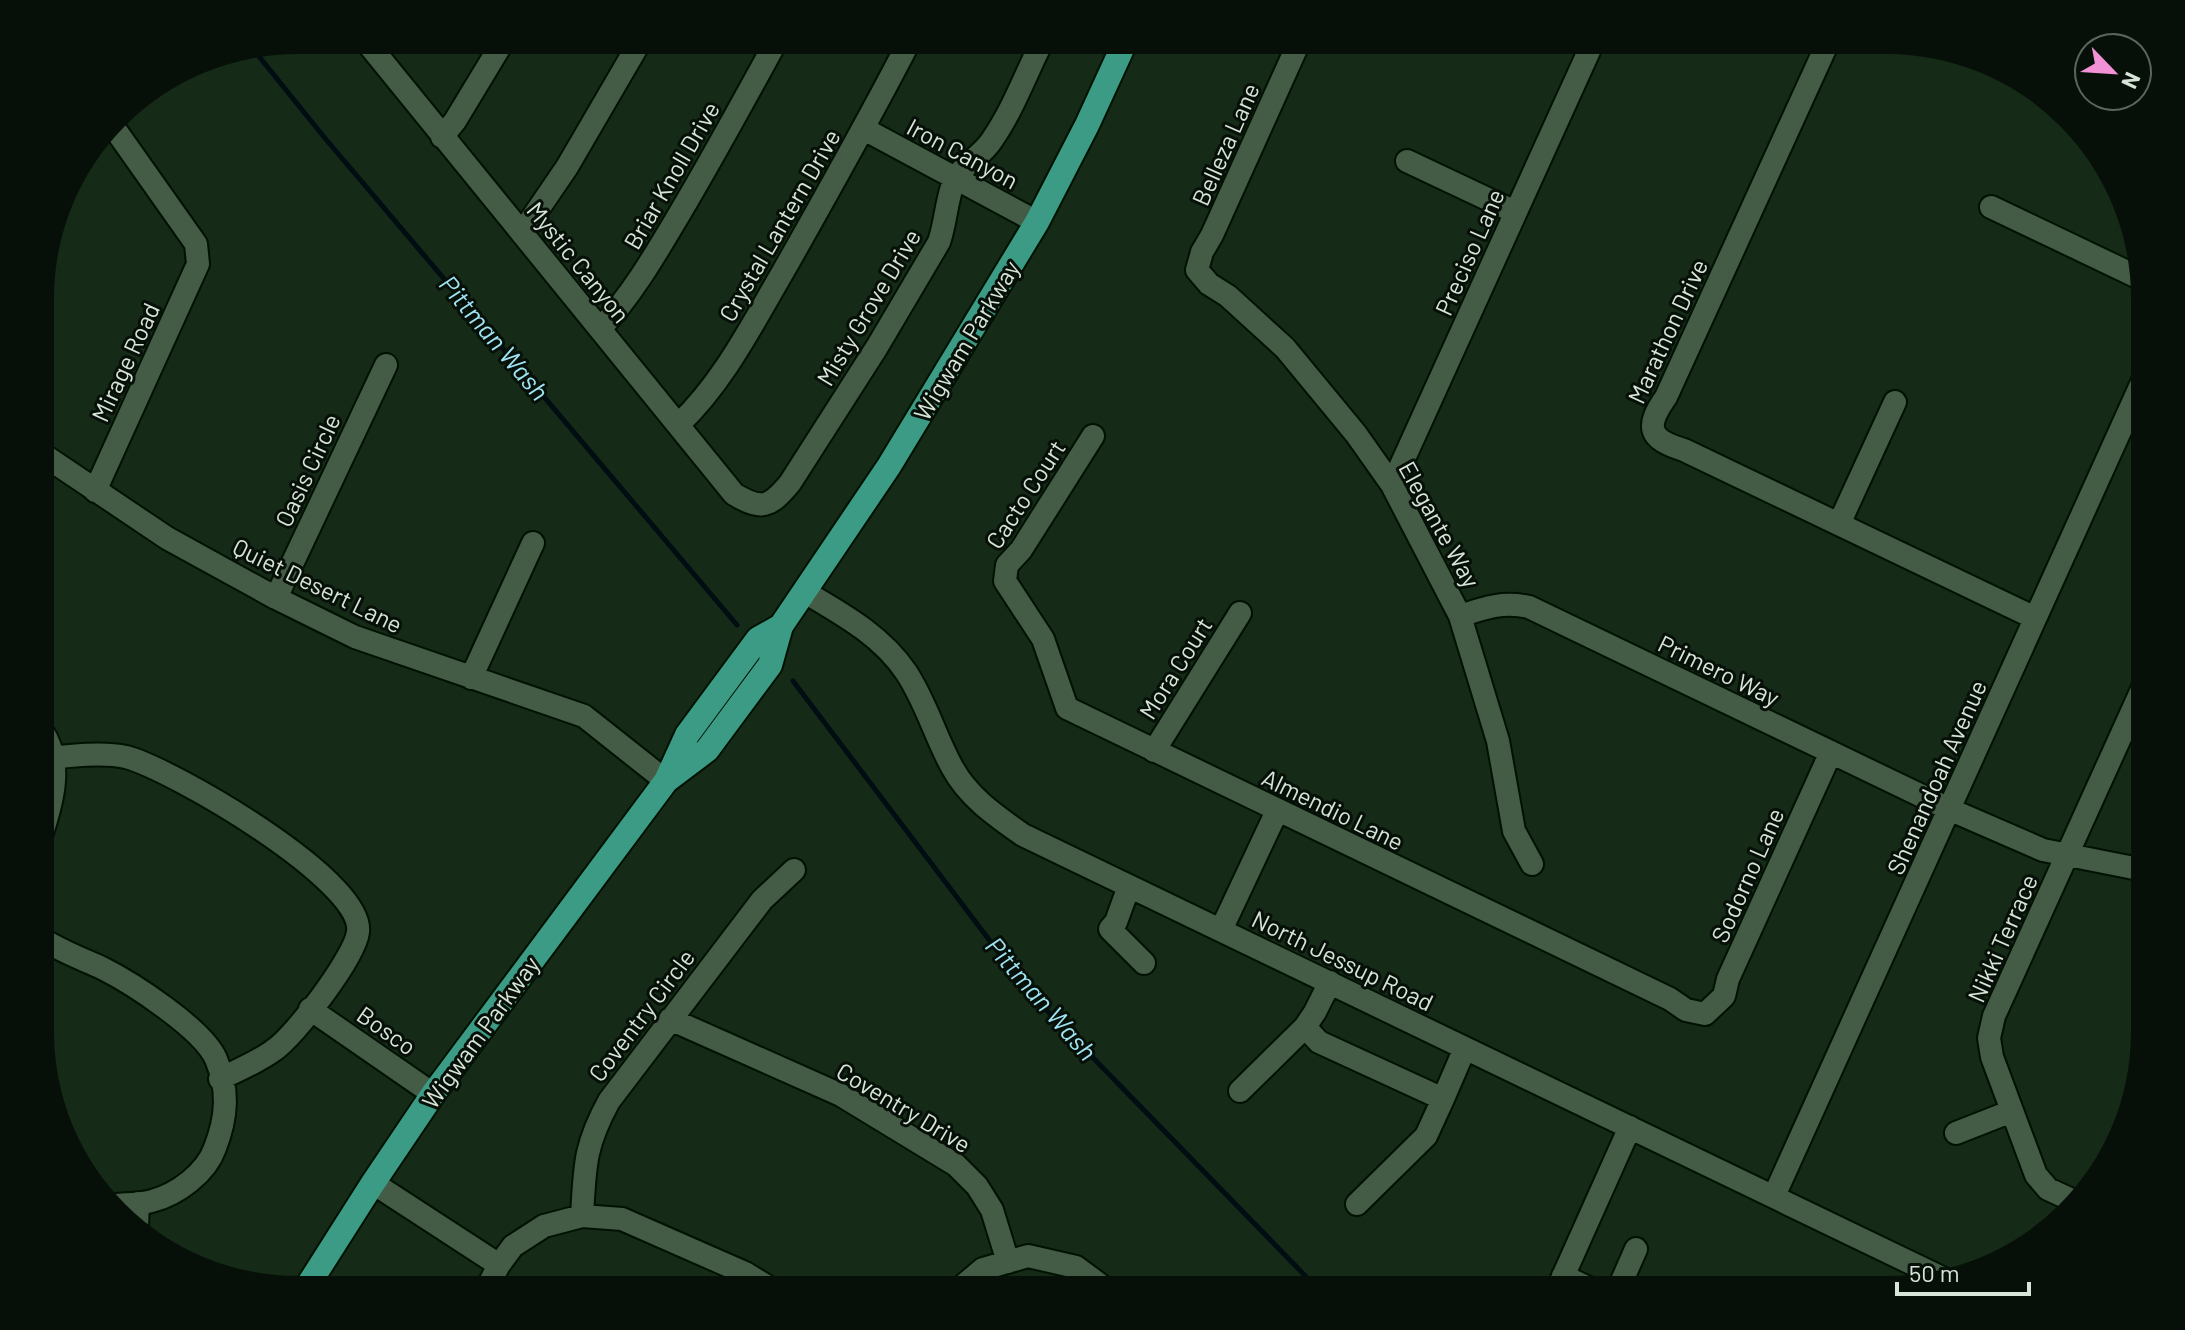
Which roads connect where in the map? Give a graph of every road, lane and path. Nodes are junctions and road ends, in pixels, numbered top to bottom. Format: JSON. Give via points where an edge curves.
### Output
{"nodes":[{"id":1,"x":376,"y":54,"type":"edge"},
{"id":2,"x":496,"y":54,"type":"edge"},
{"id":3,"x":633,"y":54,"type":"edge"},
{"id":4,"x":769,"y":54,"type":"edge"},
{"id":5,"x":903,"y":54,"type":"edge"},
{"id":6,"x":1036,"y":54,"type":"edge"},
{"id":7,"x":1120,"y":54,"type":"edge"},
{"id":8,"x":1294,"y":54,"type":"edge"},
{"id":9,"x":1588,"y":54,"type":"edge"},
{"id":10,"x":1823,"y":54,"type":"edge"},
{"id":11,"x":864,"y":129,"type":"junction"},
{"id":12,"x":118,"y":134,"type":"edge"},
{"id":13,"x":442,"y":137,"type":"junction"},
{"id":14,"x":1407,"y":161,"type":"dead end"},
{"id":15,"x":955,"y":178,"type":"junction"},
{"id":16,"x":1991,"y":207,"type":"dead end"},
{"id":17,"x":1515,"y":212,"type":"junction"},
{"id":18,"x":1037,"y":222,"type":"junction"},
{"id":19,"x":522,"y":233,"type":"junction"},
{"id":20,"x":1197,"y":270,"type":"joint"},
{"id":21,"x":2129,"y":273,"type":"edge"},
{"id":22,"x":600,"y":329,"type":"junction"},
{"id":23,"x":386,"y":365,"type":"dead end"},
{"id":24,"x":1895,"y":402,"type":"dead end"},
{"id":25,"x":2130,"y":409,"type":"edge"},
{"id":26,"x":678,"y":425,"type":"junction"},
{"id":27,"x":1093,"y":436,"type":"dead end"},
{"id":28,"x":54,"y":462,"type":"edge"},
{"id":29,"x":1392,"y":485,"type":"junction"},
{"id":30,"x":95,"y":491,"type":"junction"},
{"id":31,"x":762,"y":506,"type":"joint"},
{"id":32,"x":1839,"y":524,"type":"junction"},
{"id":33,"x":533,"y":543,"type":"dead end"},
{"id":34,"x":1005,"y":581,"type":"joint"},
{"id":35,"x":805,"y":592,"type":"junction"},
{"id":36,"x":276,"y":598,"type":"junction"},
{"id":37,"x":1240,"y":613,"type":"dead end"},
{"id":38,"x":1460,"y":616,"type":"junction"},
{"id":39,"x":2035,"y":618,"type":"junction"},
{"id":40,"x":471,"y":678,"type":"junction"},
{"id":41,"x":2130,"y":716,"type":"edge"},
{"id":42,"x":1154,"y":751,"type":"junction"},
{"id":43,"x":1831,"y":752,"type":"junction"},
{"id":44,"x":54,"y":757,"type":"edge"},
{"id":45,"x":666,"y":781,"type":"junction"},
{"id":46,"x":1951,"y":810,"type":"junction"},
{"id":47,"x":1277,"y":811,"type":"junction"},
{"id":48,"x":2067,"y":855,"type":"junction"},
{"id":49,"x":1532,"y":864,"type":"dead end"},
{"id":50,"x":2130,"y":867,"type":"edge"},
{"id":51,"x":794,"y":870,"type":"dead end"},
{"id":52,"x":1129,"y":886,"type":"junction"},
{"id":53,"x":1221,"y":930,"type":"junction"},
{"id":54,"x":54,"y":947,"type":"edge"},
{"id":55,"x":1144,"y":963,"type":"dead end"},
{"id":56,"x":1330,"y":982,"type":"junction"},
{"id":57,"x":310,"y":1009,"type":"junction"},
{"id":58,"x":1705,"y":1014,"type":"joint"},
{"id":59,"x":670,"y":1019,"type":"junction"},
{"id":60,"x":1305,"y":1027,"type":"junction"},
{"id":61,"x":1465,"y":1048,"type":"junction"},
{"id":62,"x":220,"y":1079,"type":"junction"},
{"id":63,"x":1240,"y":1091,"type":"dead end"},
{"id":64,"x":433,"y":1094,"type":"junction"},
{"id":65,"x":1443,"y":1099,"type":"junction"},
{"id":66,"x":2012,"y":1111,"type":"junction"},
{"id":67,"x":1630,"y":1127,"type":"junction"},
{"id":68,"x":1956,"y":1133,"type":"dead end"},
{"id":69,"x":373,"y":1183,"type":"junction"},
{"id":70,"x":1774,"y":1196,"type":"junction"},
{"id":71,"x":2065,"y":1197,"type":"edge"},
{"id":72,"x":127,"y":1204,"type":"edge"},
{"id":73,"x":1357,"y":1204,"type":"dead end"},
{"id":74,"x":582,"y":1216,"type":"junction"},
{"id":75,"x":1636,"y":1249,"type":"dead end"},
{"id":76,"x":1008,"y":1262,"type":"junction"},
{"id":77,"x":499,"y":1265,"type":"junction"},
{"id":78,"x":1929,"y":1272,"type":"edge"},
{"id":79,"x":1563,"y":1275,"type":"edge"},
{"id":80,"x":1625,"y":1275,"type":"edge"},
{"id":81,"x":314,"y":1276,"type":"edge"},
{"id":82,"x":493,"y":1276,"type":"edge"},
{"id":83,"x":749,"y":1276,"type":"edge"},
{"id":84,"x":975,"y":1276,"type":"edge"},
{"id":85,"x":1087,"y":1276,"type":"edge"}],
"edges":[{"from":1,"to":13,"type":"street","name":"Mystic Canyon"},
{"from":2,"to":13,"type":"street"},
{"from":3,"to":19,"type":"street"},
{"from":4,"to":22,"type":"street","name":"Briar Knoll Drive","via":[[655,254]]},
{"from":5,"to":11,"type":"street","name":"Crystal Lantern Drive"},
{"from":6,"to":15,"type":"street","via":[[993,139]]},
{"from":7,"to":18,"type":"main road","name":"Wigwam Parkway"},
{"from":8,"to":20,"type":"street","name":"Belleza Lane"},
{"from":9,"to":17,"type":"street","name":"Preciso Lane"},
{"from":10,"to":32,"type":"street","name":"Marathon Drive","via":[[1653,416],[1653,432],[1664,444]]},
{"from":11,"to":15,"type":"street","name":"Iron Canyon"},
{"from":11,"to":26,"type":"street","name":"Crystal Lantern Drive","via":[[739,345],[709,392]]},
{"from":12,"to":30,"type":"street","name":"Mirage Road","via":[[196,244],[198,264]]},
{"from":13,"to":19,"type":"street","name":"Mystic Canyon"},
{"from":14,"to":17,"type":"street"},
{"from":15,"to":18,"type":"street","name":"Iron Canyon"},
{"from":15,"to":31,"type":"street","name":"Misty Grove Drive","via":[[939,242],[790,483]]},
{"from":16,"to":21,"type":"street"},
{"from":17,"to":29,"type":"street","name":"Preciso Lane"},
{"from":18,"to":35,"type":"main road","name":"Wigwam Parkway","via":[[889,466]]},
{"from":19,"to":22,"type":"street","name":"Mystic Canyon"},
{"from":20,"to":29,"type":"street","name":"Elegante Way","via":[[1285,348]]},
{"from":22,"to":26,"type":"street","name":"Mystic Canyon"},
{"from":23,"to":36,"type":"street","name":"Oasis Circle"},
{"from":24,"to":32,"type":"street"},
{"from":25,"to":39,"type":"street","name":"Shenandoah Avenue"},
{"from":26,"to":31,"type":"street","name":"Mystic Canyon","via":[[734,494]]},
{"from":27,"to":34,"type":"street","name":"Cacto Court","via":[[1007,565]]},
{"from":28,"to":30,"type":"street","name":"Quiet Desert Lane"},
{"from":29,"to":38,"type":"street","name":"Elegante Way"},
{"from":30,"to":36,"type":"street","name":"Quiet Desert Lane"},
{"from":32,"to":39,"type":"street","name":"Marathon Drive"},
{"from":33,"to":40,"type":"street"},
{"from":34,"to":42,"type":"street","name":"Almendio Lane","via":[[1043,639],[1067,708]]},
{"from":35,"to":45,"type":"main road","name":"Wigwam Parkway","via":[[781,626],[770,665],[739,708],[707,750]]},
{"from":35,"to":52,"type":"street","name":"North Jessup Road","via":[[884,645],[922,699],[952,769],[993,814],[1023,835]]},
{"from":36,"to":40,"type":"street","name":"Quiet Desert Lane","via":[[355,637]]},
{"from":37,"to":42,"type":"street","name":"Mora Court"},
{"from":38,"to":43,"type":"street","name":"Primero Way","via":[[1491,605],[1529,607]]},
{"from":38,"to":49,"type":"street","name":"Elegante Way","via":[[1498,741],[1514,831]]},
{"from":39,"to":46,"type":"street","name":"Shenandoah Avenue"},
{"from":40,"to":45,"type":"street","name":"Quiet Desert Lane","via":[[584,716]]},
{"from":41,"to":48,"type":"street","name":"Nikki Terrace"},
{"from":42,"to":47,"type":"street","name":"Almendio Lane"},
{"from":43,"to":46,"type":"street","name":"Primero Way"},
{"from":43,"to":58,"type":"street","name":"Sodorno Lane","via":[[1724,996]]},
{"from":44,"to":57,"type":"street","via":[[127,758],[189,785],[265,830],[340,892],[355,911],[358,932],[346,961]]},
{"from":45,"to":64,"type":"main road","name":"Wigwam Parkway"},
{"from":46,"to":48,"type":"street","name":"Primero Way","via":[[2043,850]]},
{"from":46,"to":70,"type":"street","name":"Shenandoah Avenue"},
{"from":47,"to":53,"type":"street"},
{"from":47,"to":58,"type":"street","name":"Almendio Lane","via":[[1686,1010]]},
{"from":48,"to":50,"type":"street","name":"Primero Way"},
{"from":48,"to":66,"type":"street","name":"Nikki Terrace","via":[[1994,1016],[1989,1038]]},
{"from":51,"to":59,"type":"street","name":"Coventry Circle","via":[[762,900]]},
{"from":52,"to":53,"type":"street","name":"North Jessup Road"},
{"from":52,"to":55,"type":"street","via":[[1110,929]]},
{"from":53,"to":56,"type":"street","name":"North Jessup Road"},
{"from":54,"to":62,"type":"street","via":[[157,1002],[195,1033],[215,1058]]},
{"from":56,"to":60,"type":"street"},
{"from":56,"to":61,"type":"street","name":"North Jessup Road"},
{"from":57,"to":62,"type":"street","via":[[273,1051]]},
{"from":57,"to":64,"type":"street","name":"Bosco"},
{"from":59,"to":74,"type":"street","name":"Coventry Circle","via":[[593,1130],[585,1158]]},
{"from":59,"to":76,"type":"street","name":"Coventry Drive","via":[[841,1095],[956,1165],[992,1210]]},
{"from":60,"to":63,"type":"street"},
{"from":60,"to":65,"type":"street","via":[[1319,1042]]},
{"from":61,"to":65,"type":"street"},
{"from":61,"to":67,"type":"street","name":"North Jessup Road"},
{"from":62,"to":72,"type":"street","via":[[226,1097],[223,1126],[212,1155],[185,1186],[152,1201]]},
{"from":64,"to":69,"type":"main road","name":"Wigwam Parkway"},
{"from":65,"to":73,"type":"street","via":[[1426,1136]]},
{"from":66,"to":68,"type":"street"},
{"from":66,"to":71,"type":"street","name":"Nikki Terrace","via":[[2036,1175]]},
{"from":67,"to":70,"type":"street","name":"North Jessup Road"},
{"from":67,"to":79,"type":"street"},
{"from":69,"to":77,"type":"street"},
{"from":69,"to":81,"type":"main road","name":"Wigwam Parkway"},
{"from":70,"to":78,"type":"street","name":"North Jessup Road"},
{"from":74,"to":77,"type":"street","via":[[544,1226],[513,1246]]},
{"from":74,"to":83,"type":"street","via":[[622,1219]]},
{"from":75,"to":80,"type":"street"},
{"from":76,"to":84,"type":"street"},
{"from":76,"to":85,"type":"street","via":[[1028,1256],[1076,1267]]},
{"from":77,"to":82,"type":"street"}]}
